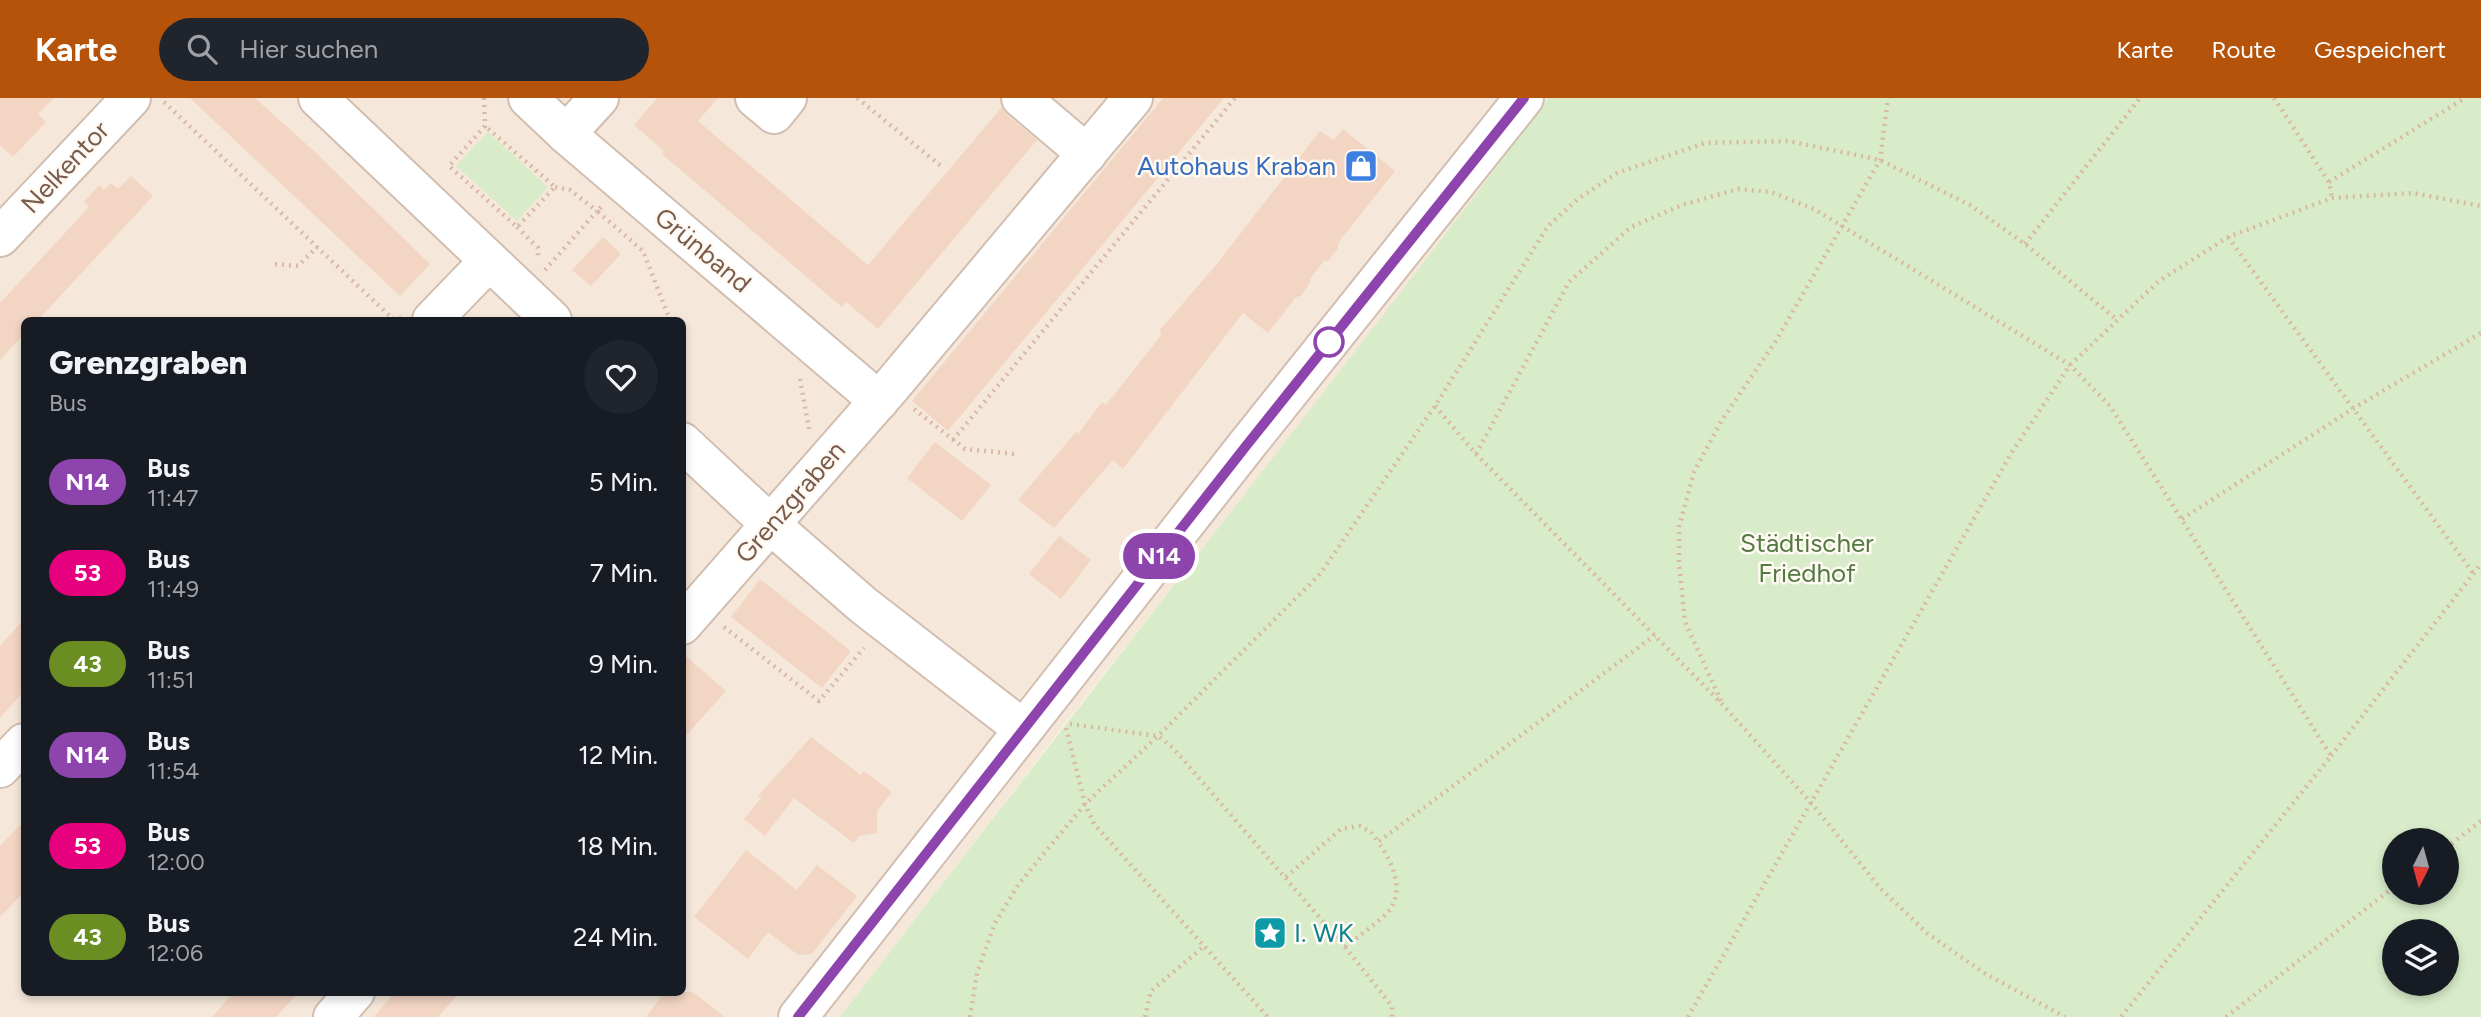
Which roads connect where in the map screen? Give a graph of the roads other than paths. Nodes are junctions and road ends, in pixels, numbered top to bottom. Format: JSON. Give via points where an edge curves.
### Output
{"nodes":[{"id":1,"x":131,"y":98,"type":"edge"},
{"id":2,"x":318,"y":98,"type":"edge"},
{"id":3,"x":528,"y":98,"type":"edge"},
{"id":4,"x":599,"y":98,"type":"edge"},
{"id":5,"x":755,"y":98,"type":"edge"},
{"id":6,"x":787,"y":98,"type":"edge"},
{"id":7,"x":1021,"y":98,"type":"edge"},
{"id":8,"x":1133,"y":98,"type":"edge"},
{"id":9,"x":1524,"y":98,"type":"edge"},
{"id":10,"x":566,"y":134,"type":"junction"},
{"id":11,"x":1087,"y":154,"type":"junction"},
{"id":12,"x":0,"y":237,"type":"edge"},
{"id":13,"x":489,"y":261,"type":"junction"},
{"id":14,"x":435,"y":317,"type":"edge"},
{"id":15,"x":550,"y":317,"type":"edge"},
{"id":16,"x":884,"y":395,"type":"junction"},
{"id":17,"x":686,"y":446,"type":"edge"},
{"id":18,"x":770,"y":524,"type":"junction"},
{"id":19,"x":686,"y":620,"type":"edge"},
{"id":20,"x":1023,"y":729,"type":"junction"},
{"id":21,"x":21,"y":746,"type":"edge"},
{"id":22,"x":0,"y":768,"type":"edge"},
{"id":23,"x":351,"y":996,"type":"edge"},
{"id":24,"x":333,"y":1017,"type":"edge"},
{"id":25,"x":798,"y":1017,"type":"edge"}],
"edges":[{"from":1,"to":12,"type":"street","name":"Nelkentor"},
{"from":2,"to":13,"type":"street"},
{"from":3,"to":10,"type":"street","name":"Grünband"},
{"from":4,"to":10,"type":"street"},
{"from":5,"to":6,"type":"street","via":[[774,114]]},
{"from":7,"to":11,"type":"street"},
{"from":8,"to":11,"type":"street","name":"Grenzgraben"},
{"from":9,"to":20,"type":"street"},
{"from":10,"to":16,"type":"street","name":"Grünband"},
{"from":11,"to":16,"type":"street","name":"Grenzgraben"},
{"from":13,"to":14,"type":"street"},
{"from":13,"to":15,"type":"street","via":[[531,285]]},
{"from":16,"to":18,"type":"street","name":"Grenzgraben"},
{"from":17,"to":18,"type":"street"},
{"from":18,"to":19,"type":"street","name":"Grenzgraben"},
{"from":18,"to":20,"type":"street","via":[[885,623]]},
{"from":20,"to":25,"type":"street"},
{"from":21,"to":22,"type":"street"},
{"from":23,"to":24,"type":"street"}]}
